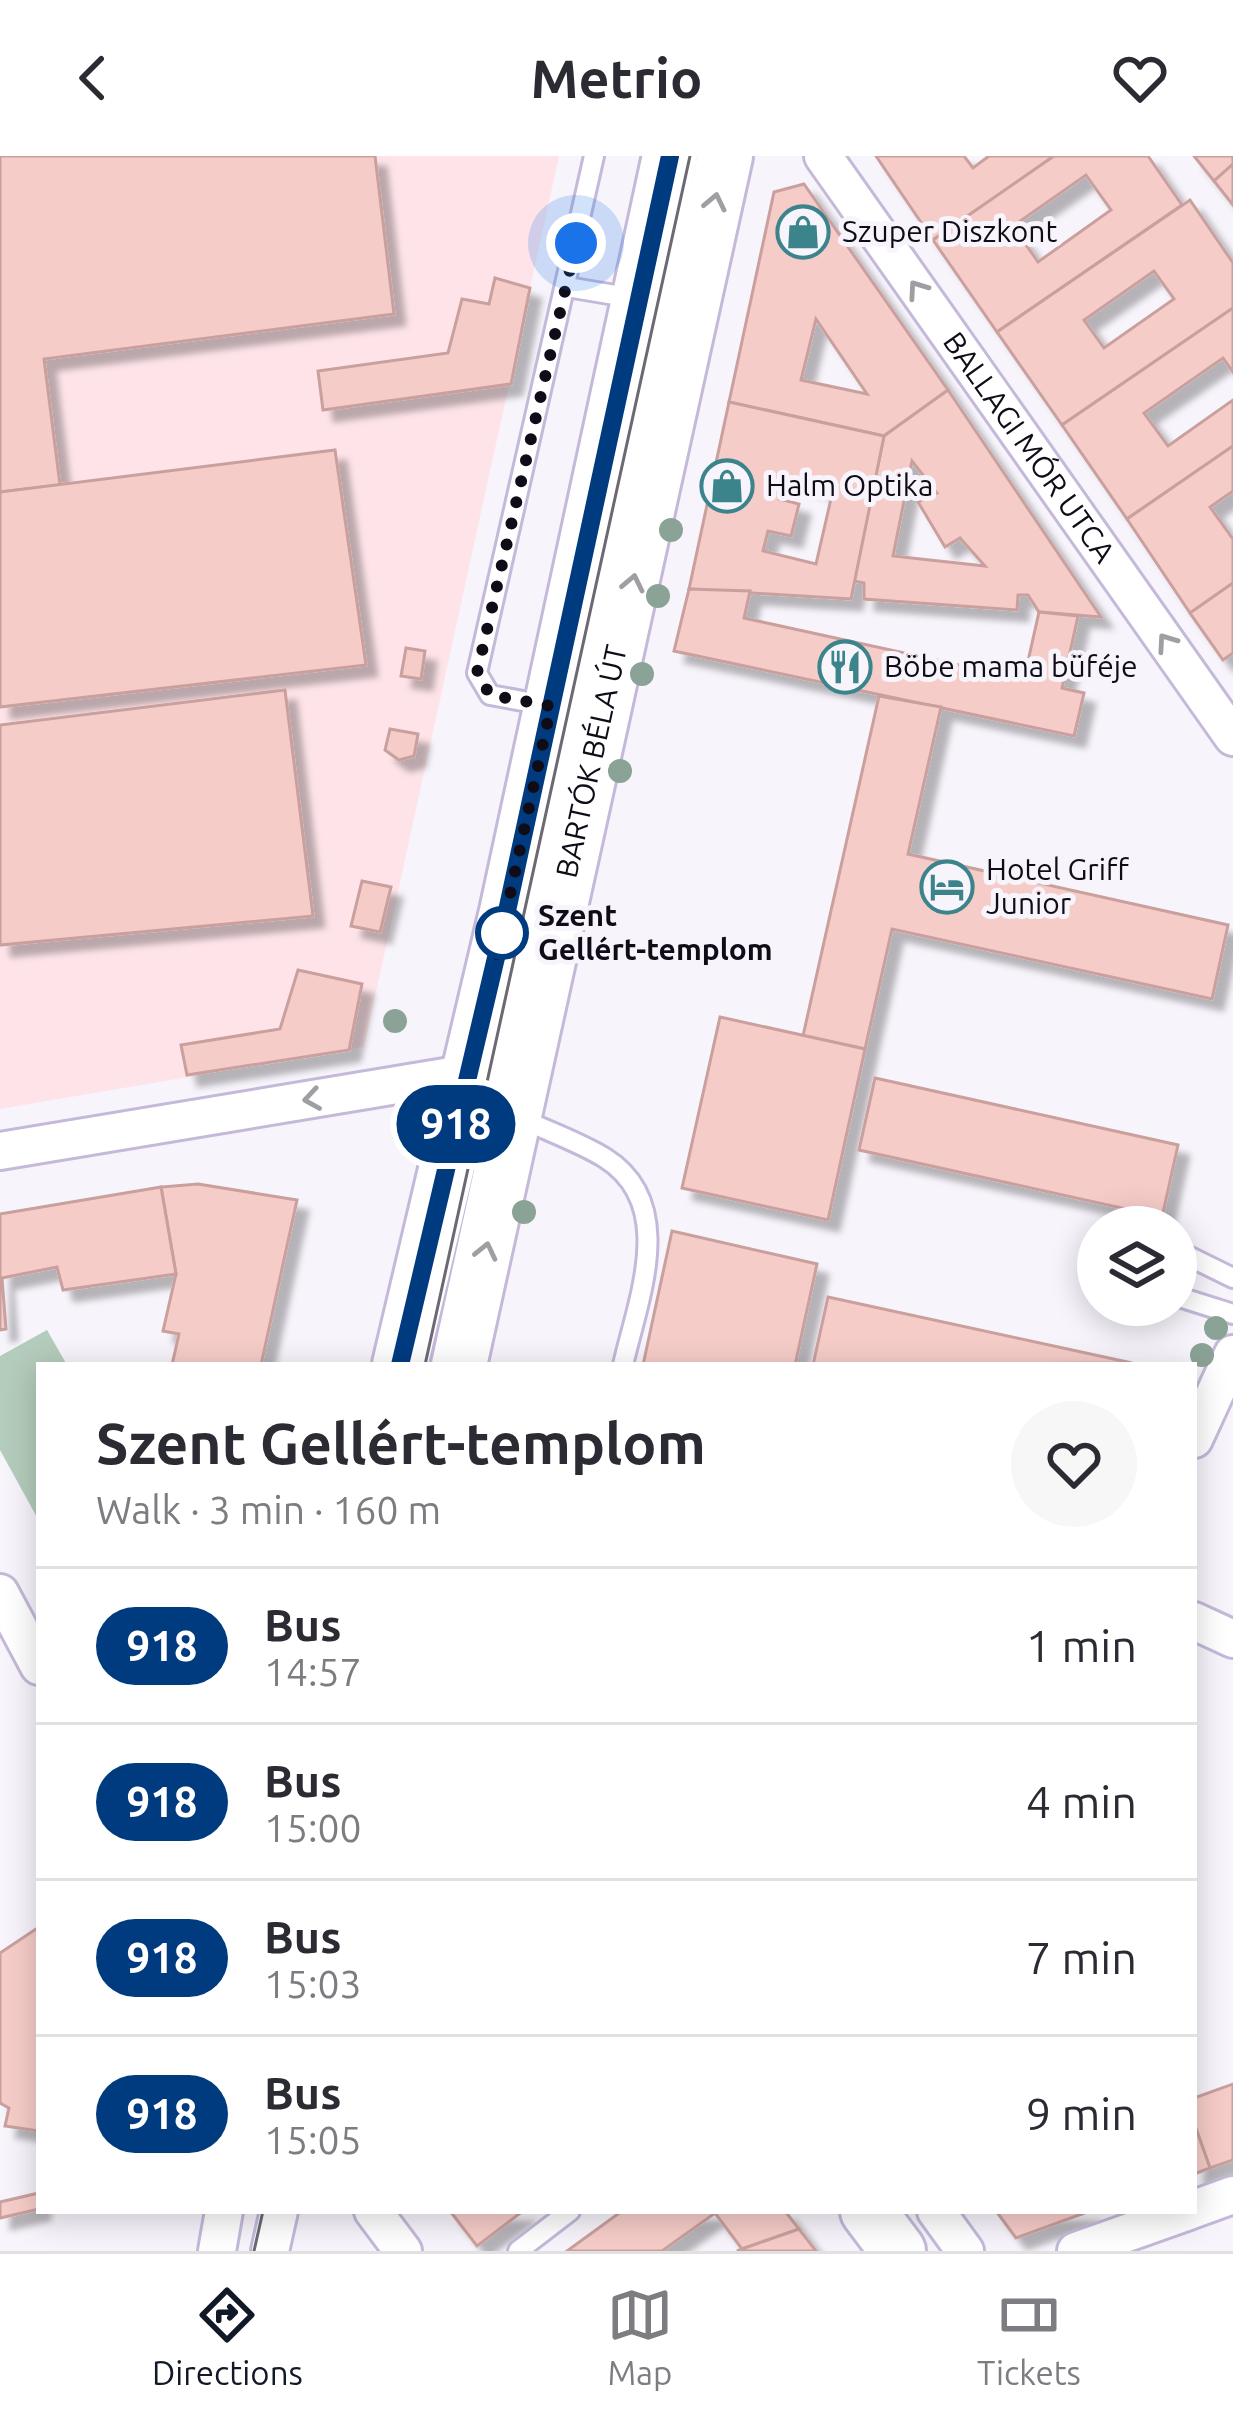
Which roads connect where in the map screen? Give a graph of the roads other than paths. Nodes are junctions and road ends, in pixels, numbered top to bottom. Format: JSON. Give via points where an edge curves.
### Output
{"nodes":[{"id":1,"x":594,"y":156,"type":"edge"},
{"id":2,"x":670,"y":156,"type":"edge"},
{"id":3,"x":725,"y":156,"type":"edge"},
{"id":4,"x":823,"y":156,"type":"edge"},
{"id":5,"x":567,"y":286,"type":"junction"},
{"id":6,"x":640,"y":298,"type":"junction"},
{"id":7,"x":551,"y":706,"type":"junction"},
{"id":8,"x":1233,"y":737,"type":"edge"},
{"id":9,"x":469,"y":1073,"type":"junction"},
{"id":10,"x":517,"y":1117,"type":"junction"},
{"id":11,"x":0,"y":1150,"type":"edge"},
{"id":12,"x":1197,"y":1260,"type":"edge"},
{"id":13,"x":1233,"y":1278,"type":"edge"},
{"id":14,"x":1197,"y":1303,"type":"edge"},
{"id":15,"x":1233,"y":1314,"type":"edge"},
{"id":16,"x":1233,"y":1354,"type":"edge"},
{"id":17,"x":401,"y":1362,"type":"edge"},
{"id":18,"x":460,"y":1362,"type":"edge"},
{"id":19,"x":624,"y":1362,"type":"edge"},
{"id":20,"x":1210,"y":1430,"type":"edge"},
{"id":21,"x":0,"y":1593,"type":"edge"},
{"id":22,"x":1197,"y":1622,"type":"edge"},
{"id":23,"x":1233,"y":1639,"type":"edge"},
{"id":24,"x":36,"y":1660,"type":"edge"},
{"id":25,"x":1233,"y":2195,"type":"edge"},
{"id":26,"x":1197,"y":2208,"type":"edge"},
{"id":27,"x":223,"y":2214,"type":"edge"},
{"id":28,"x":278,"y":2214,"type":"edge"},
{"id":29,"x":375,"y":2214,"type":"edge"},
{"id":30,"x":566,"y":2214,"type":"edge"},
{"id":31,"x":870,"y":2214,"type":"edge"},
{"id":32,"x":938,"y":2214,"type":"edge"},
{"id":33,"x":1180,"y":2214,"type":"edge"},
{"id":34,"x":217,"y":2251,"type":"edge"},
{"id":35,"x":270,"y":2251,"type":"edge"},
{"id":36,"x":403,"y":2251,"type":"edge"},
{"id":37,"x":518,"y":2251,"type":"edge"},
{"id":38,"x":898,"y":2251,"type":"edge"},
{"id":39,"x":965,"y":2251,"type":"edge"},
{"id":40,"x":1076,"y":2251,"type":"edge"}],
"edges":[{"from":1,"to":5,"type":"lane"},
{"from":2,"to":6,"type":"street","name":"BARTÓK BÉLA ÚT"},
{"from":10,"to":3,"type":"street","name":"BARTÓK BÉLA ÚT","one_way":true},
{"from":8,"to":4,"type":"street","name":"BALLAGI MÓR UTCA","one_way":true},
{"from":5,"to":6,"type":"lane"},
{"from":5,"to":7,"type":"lane","via":[[477,673],[490,695]]},
{"from":6,"to":7,"type":"street","name":"BARTÓK BÉLA ÚT"},
{"from":7,"to":9,"type":"street","name":"BARTÓK BÉLA ÚT"},
{"from":9,"to":11,"type":"street","one_way":true},
{"from":9,"to":17,"type":"street","name":"BARTÓK BÉLA ÚT"},
{"from":18,"to":10,"type":"street","name":"BARTÓK BÉLA ÚT","one_way":true},
{"from":10,"to":19,"type":"lane","via":[[607,1159],[644,1208],[651,1240]]},
{"from":12,"to":13,"type":"lane"},
{"from":14,"to":15,"type":"lane"},
{"from":16,"to":20,"type":"street"},
{"from":21,"to":24,"type":"street"},
{"from":22,"to":23,"type":"street"},
{"from":25,"to":26,"type":"street"},
{"from":27,"to":34,"type":"street"},
{"from":28,"to":35,"type":"street"},
{"from":29,"to":36,"type":"street"},
{"from":30,"to":37,"type":"lane"},
{"from":31,"to":38,"type":"street"},
{"from":32,"to":39,"type":"street"},
{"from":33,"to":40,"type":"street"}]}
